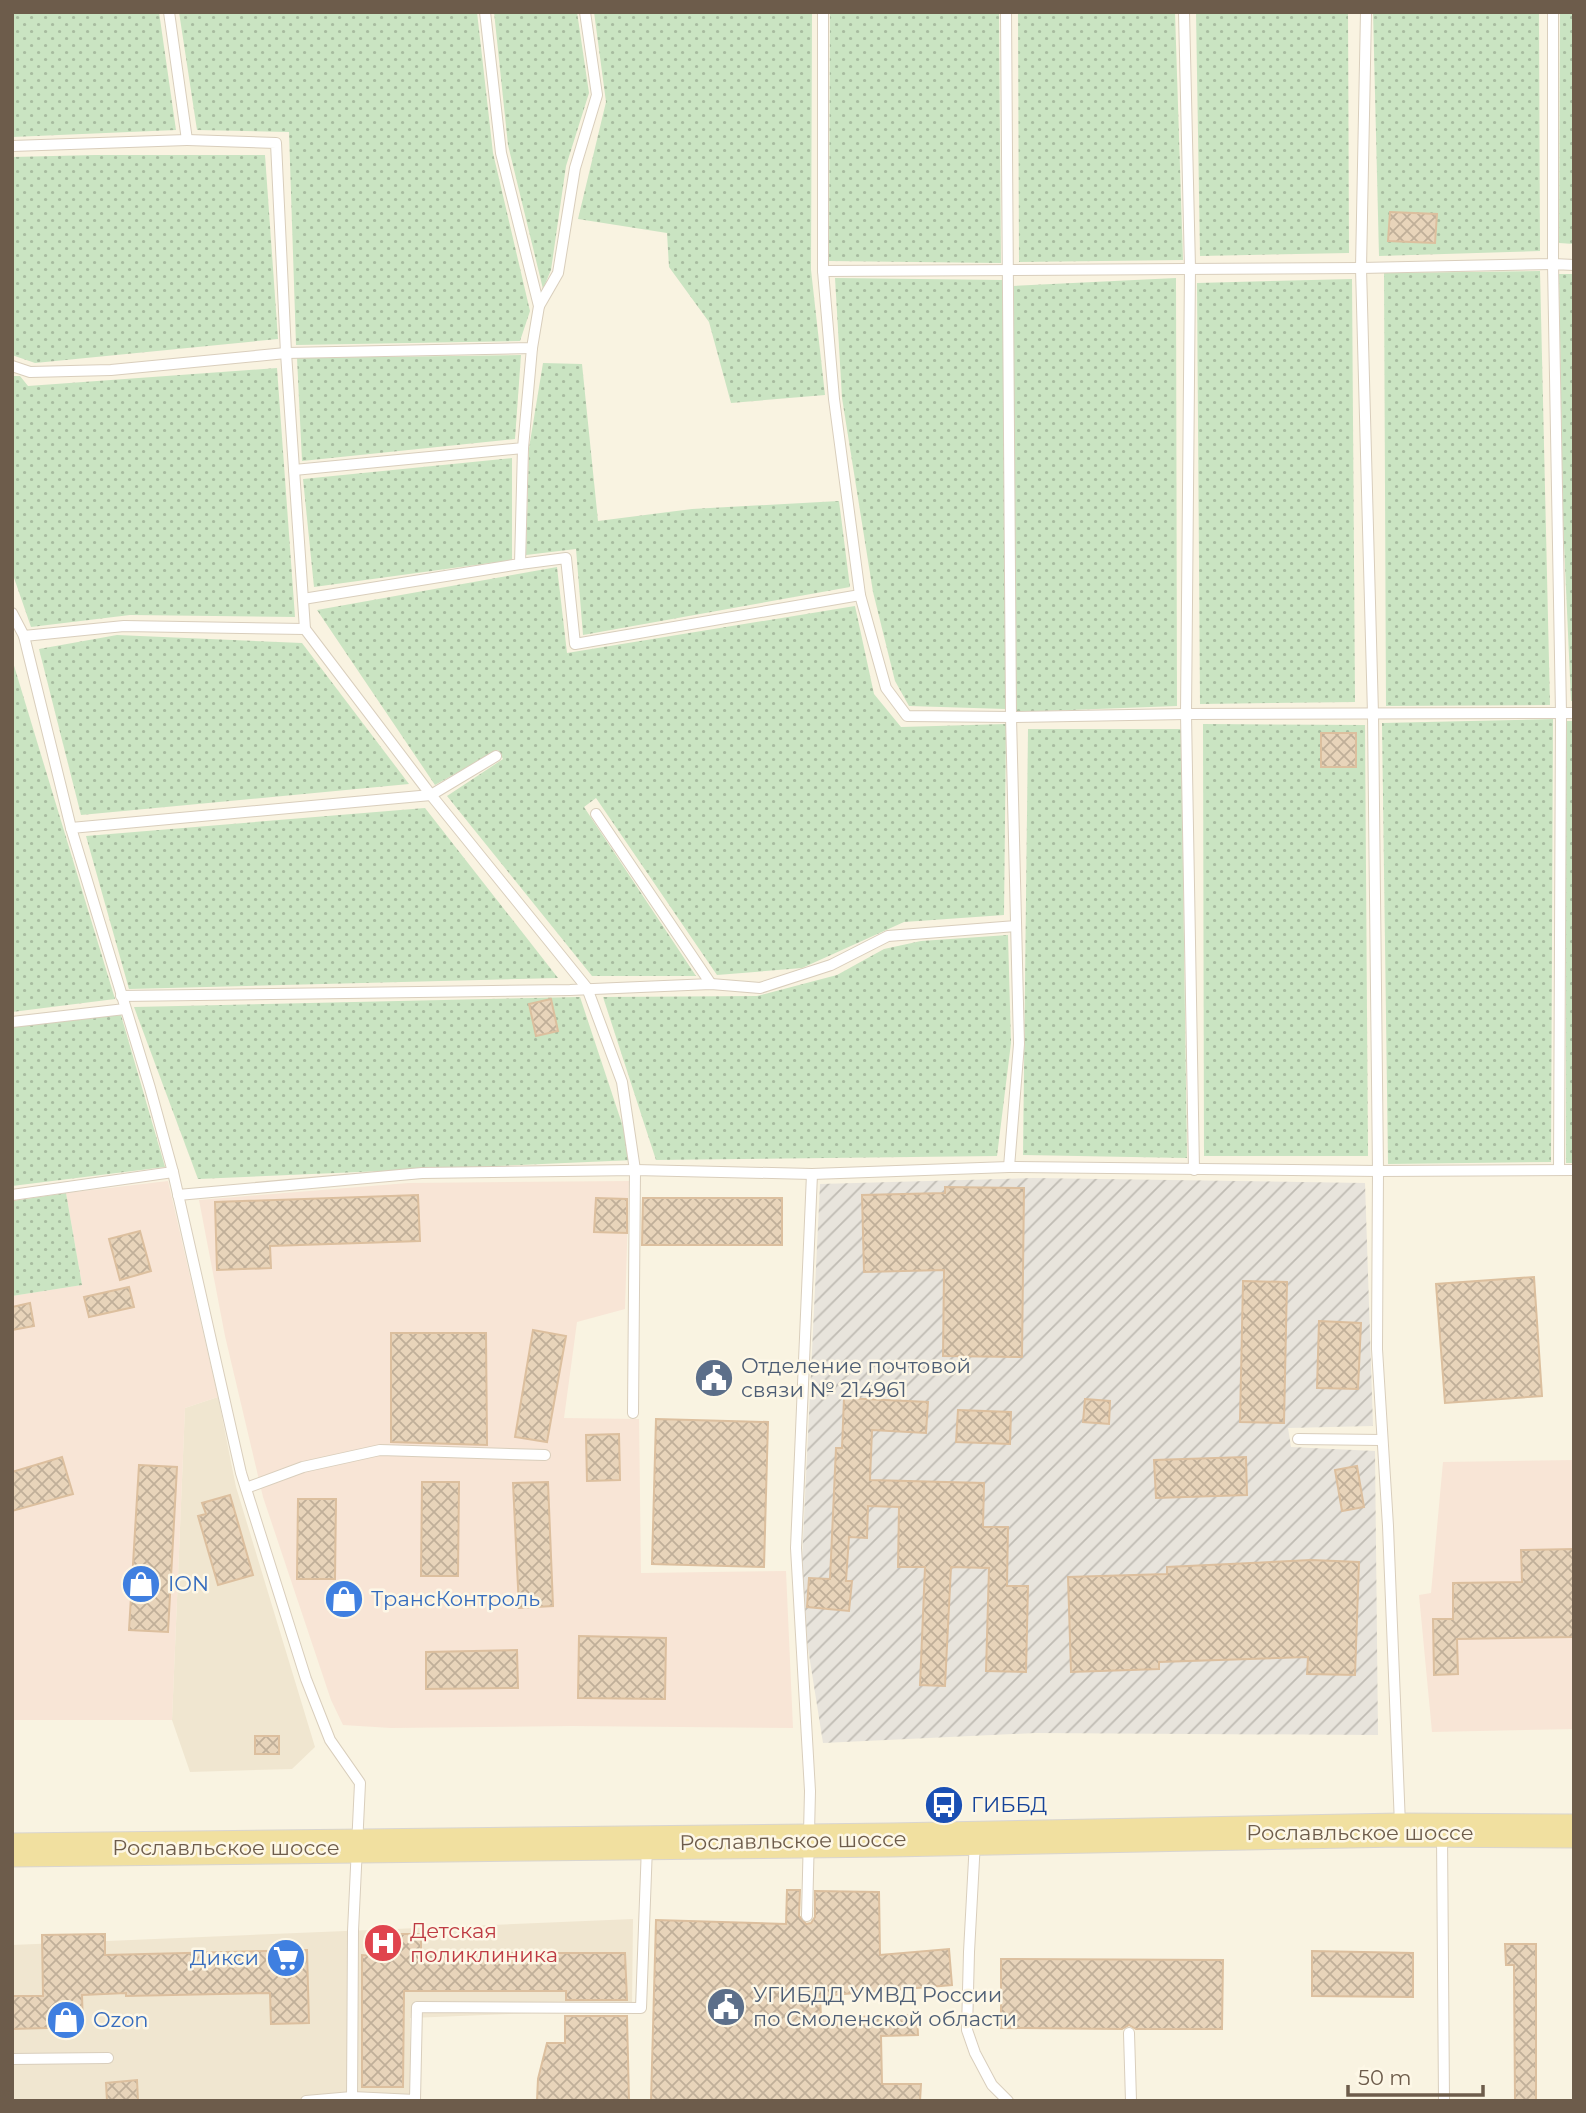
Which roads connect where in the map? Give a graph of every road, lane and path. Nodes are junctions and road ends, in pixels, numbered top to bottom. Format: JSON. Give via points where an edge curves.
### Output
{"nodes":[{"id":1,"x":169,"y":12,"type":"edge"},
{"id":2,"x":485,"y":12,"type":"edge"},
{"id":3,"x":585,"y":12,"type":"edge"},
{"id":4,"x":823,"y":12,"type":"edge"},
{"id":5,"x":1006,"y":12,"type":"edge"},
{"id":6,"x":1184,"y":12,"type":"edge"},
{"id":7,"x":1366,"y":12,"type":"edge"},
{"id":8,"x":1553,"y":12,"type":"edge"},
{"id":9,"x":187,"y":140,"type":"junction"},
{"id":10,"x":12,"y":146,"type":"edge"},
{"id":11,"x":1553,"y":264,"type":"junction"},
{"id":12,"x":1574,"y":265,"type":"edge"},
{"id":13,"x":1190,"y":268,"type":"junction"},
{"id":14,"x":1361,"y":268,"type":"junction"},
{"id":15,"x":1009,"y":269,"type":"junction"},
{"id":16,"x":823,"y":271,"type":"junction"},
{"id":17,"x":539,"y":306,"type":"junction"},
{"id":18,"x":532,"y":348,"type":"junction"},
{"id":19,"x":286,"y":353,"type":"junction"},
{"id":20,"x":12,"y":366,"type":"edge"},
{"id":21,"x":523,"y":449,"type":"junction"},
{"id":22,"x":294,"y":470,"type":"junction"},
{"id":23,"x":520,"y":564,"type":"junction"},
{"id":24,"x":860,"y":595,"type":"junction"},
{"id":25,"x":303,"y":599,"type":"junction"},
{"id":26,"x":12,"y":613,"type":"edge"},
{"id":27,"x":305,"y":629,"type":"junction"},
{"id":28,"x":24,"y":636,"type":"junction"},
{"id":29,"x":1560,"y":713,"type":"junction"},
{"id":30,"x":1574,"y":713,"type":"edge"},
{"id":31,"x":1186,"y":714,"type":"junction"},
{"id":32,"x":1373,"y":714,"type":"junction"},
{"id":33,"x":1011,"y":717,"type":"junction"},
{"id":34,"x":496,"y":756,"type":"dead end"},
{"id":35,"x":431,"y":795,"type":"junction"},
{"id":36,"x":596,"y":814,"type":"dead end"},
{"id":37,"x":71,"y":828,"type":"junction"},
{"id":38,"x":1016,"y":926,"type":"junction"},
{"id":39,"x":711,"y":985,"type":"junction"},
{"id":40,"x":587,"y":988,"type":"junction"},
{"id":41,"x":121,"y":996,"type":"junction"},
{"id":42,"x":125,"y":1009,"type":"junction"},
{"id":43,"x":12,"y":1022,"type":"edge"},
{"id":44,"x":1009,"y":1167,"type":"junction"},
{"id":45,"x":635,"y":1170,"type":"junction"},
{"id":46,"x":1194,"y":1170,"type":"junction"},
{"id":47,"x":1559,"y":1170,"type":"junction"},
{"id":48,"x":1574,"y":1170,"type":"edge"},
{"id":49,"x":1378,"y":1171,"type":"junction"},
{"id":50,"x":173,"y":1172,"type":"junction"},
{"id":51,"x":812,"y":1174,"type":"junction"},
{"id":52,"x":12,"y":1195,"type":"edge"},
{"id":53,"x":178,"y":1195,"type":"junction"},
{"id":54,"x":633,"y":1413,"type":"dead end"},
{"id":55,"x":1298,"y":1439,"type":"dead end"},
{"id":56,"x":1381,"y":1440,"type":"junction"},
{"id":57,"x":545,"y":1455,"type":"dead end"},
{"id":58,"x":246,"y":1488,"type":"junction"},
{"id":59,"x":1400,"y":1830,"type":"junction"},
{"id":60,"x":1442,"y":1831,"type":"junction"},
{"id":61,"x":1574,"y":1831,"type":"edge"},
{"id":62,"x":808,"y":1839,"type":"junction"},
{"id":63,"x":975,"y":1839,"type":"junction"},
{"id":64,"x":648,"y":1843,"type":"junction"},
{"id":65,"x":357,"y":1847,"type":"junction"},
{"id":66,"x":12,"y":1850,"type":"edge"},
{"id":67,"x":807,"y":1916,"type":"dead end"},
{"id":68,"x":1129,"y":2033,"type":"dead end"},
{"id":69,"x":108,"y":2058,"type":"dead end"},
{"id":70,"x":12,"y":2059,"type":"edge"},
{"id":71,"x":352,"y":2099,"type":"edge"},
{"id":72,"x":306,"y":2101,"type":"edge"},
{"id":73,"x":1008,"y":2101,"type":"edge"},
{"id":74,"x":1131,"y":2101,"type":"edge"},
{"id":75,"x":1444,"y":2101,"type":"edge"}],
"edges":[{"from":1,"to":9,"type":"lane"},
{"from":2,"to":17,"type":"lane","via":[[501,153]]},
{"from":3,"to":17,"type":"lane","via":[[597,94],[575,168],[558,273]]},
{"from":4,"to":16,"type":"lane"},
{"from":5,"to":15,"type":"lane"},
{"from":6,"to":13,"type":"lane"},
{"from":7,"to":14,"type":"lane"},
{"from":8,"to":11,"type":"lane"},
{"from":9,"to":10,"type":"lane"},
{"from":9,"to":19,"type":"lane","via":[[276,144]]},
{"from":11,"to":12,"type":"lane"},
{"from":11,"to":14,"type":"lane"},
{"from":11,"to":29,"type":"lane"},
{"from":13,"to":14,"type":"lane"},
{"from":13,"to":15,"type":"lane"},
{"from":13,"to":31,"type":"lane"},
{"from":14,"to":32,"type":"lane"},
{"from":15,"to":16,"type":"lane"},
{"from":15,"to":33,"type":"lane"},
{"from":16,"to":24,"type":"lane","via":[[834,399]]},
{"from":17,"to":18,"type":"lane"},
{"from":18,"to":19,"type":"lane"},
{"from":18,"to":21,"type":"lane"},
{"from":19,"to":20,"type":"lane","via":[[111,370],[30,372]]},
{"from":19,"to":22,"type":"lane"},
{"from":21,"to":22,"type":"lane"},
{"from":21,"to":23,"type":"lane"},
{"from":22,"to":25,"type":"lane"},
{"from":23,"to":24,"type":"lane","via":[[566,558],[575,644]]},
{"from":23,"to":25,"type":"lane"},
{"from":24,"to":33,"type":"lane","via":[[886,688],[907,716]]},
{"from":25,"to":27,"type":"lane"},
{"from":26,"to":28,"type":"lane"},
{"from":27,"to":28,"type":"lane","via":[[124,626]]},
{"from":27,"to":35,"type":"lane"},
{"from":28,"to":37,"type":"lane"},
{"from":29,"to":30,"type":"lane"},
{"from":29,"to":32,"type":"lane"},
{"from":29,"to":47,"type":"lane"},
{"from":31,"to":32,"type":"lane"},
{"from":31,"to":33,"type":"lane"},
{"from":31,"to":46,"type":"lane"},
{"from":32,"to":49,"type":"lane"},
{"from":33,"to":38,"type":"lane"},
{"from":34,"to":35,"type":"lane"},
{"from":35,"to":37,"type":"lane"},
{"from":35,"to":40,"type":"lane"},
{"from":36,"to":39,"type":"lane"},
{"from":37,"to":41,"type":"lane"},
{"from":38,"to":39,"type":"lane","via":[[888,936],[831,965],[760,988]]},
{"from":38,"to":44,"type":"lane","via":[[1019,1044]]},
{"from":39,"to":40,"type":"lane"},
{"from":40,"to":41,"type":"lane"},
{"from":40,"to":45,"type":"lane","via":[[622,1082]]},
{"from":41,"to":42,"type":"lane"},
{"from":42,"to":43,"type":"lane"},
{"from":42,"to":50,"type":"lane"},
{"from":44,"to":46,"type":"lane"},
{"from":44,"to":51,"type":"lane"},
{"from":45,"to":51,"type":"lane"},
{"from":45,"to":53,"type":"lane","via":[[422,1173]]},
{"from":45,"to":54,"type":"lane"},
{"from":46,"to":49,"type":"lane"},
{"from":47,"to":48,"type":"lane"},
{"from":47,"to":49,"type":"lane"},
{"from":49,"to":56,"type":"lane"},
{"from":50,"to":52,"type":"lane"},
{"from":50,"to":53,"type":"lane"},
{"from":51,"to":62,"type":"lane","via":[[796,1548],[810,1791]]},
{"from":53,"to":58,"type":"lane"},
{"from":55,"to":56,"type":"lane"},
{"from":56,"to":59,"type":"lane"},
{"from":57,"to":58,"type":"lane","via":[[380,1450],[303,1467]]},
{"from":58,"to":65,"type":"lane","via":[[311,1691],[330,1740],[360,1783]]},
{"from":59,"to":60,"type":"main road","name":"Рославльское шоссе"},
{"from":59,"to":63,"type":"main road","name":"Рославльское шоссе"},
{"from":60,"to":61,"type":"main road","name":"Рославльское шоссе"},
{"from":60,"to":75,"type":"lane"},
{"from":62,"to":63,"type":"main road","name":"Рославльское шоссе"},
{"from":62,"to":64,"type":"main road","name":"Рославльское шоссе"},
{"from":62,"to":67,"type":"lane"},
{"from":63,"to":73,"type":"lane","via":[[967,2030],[992,2085]]},
{"from":64,"to":65,"type":"main road","name":"Рославльское шоссе"},
{"from":64,"to":71,"type":"lane","via":[[641,2008],[417,2007],[415,2100]]},
{"from":65,"to":66,"type":"main road","name":"Рославльское шоссе"},
{"from":65,"to":71,"type":"lane"},
{"from":68,"to":74,"type":"lane"},
{"from":69,"to":70,"type":"lane"},
{"from":71,"to":72,"type":"lane"}]}
